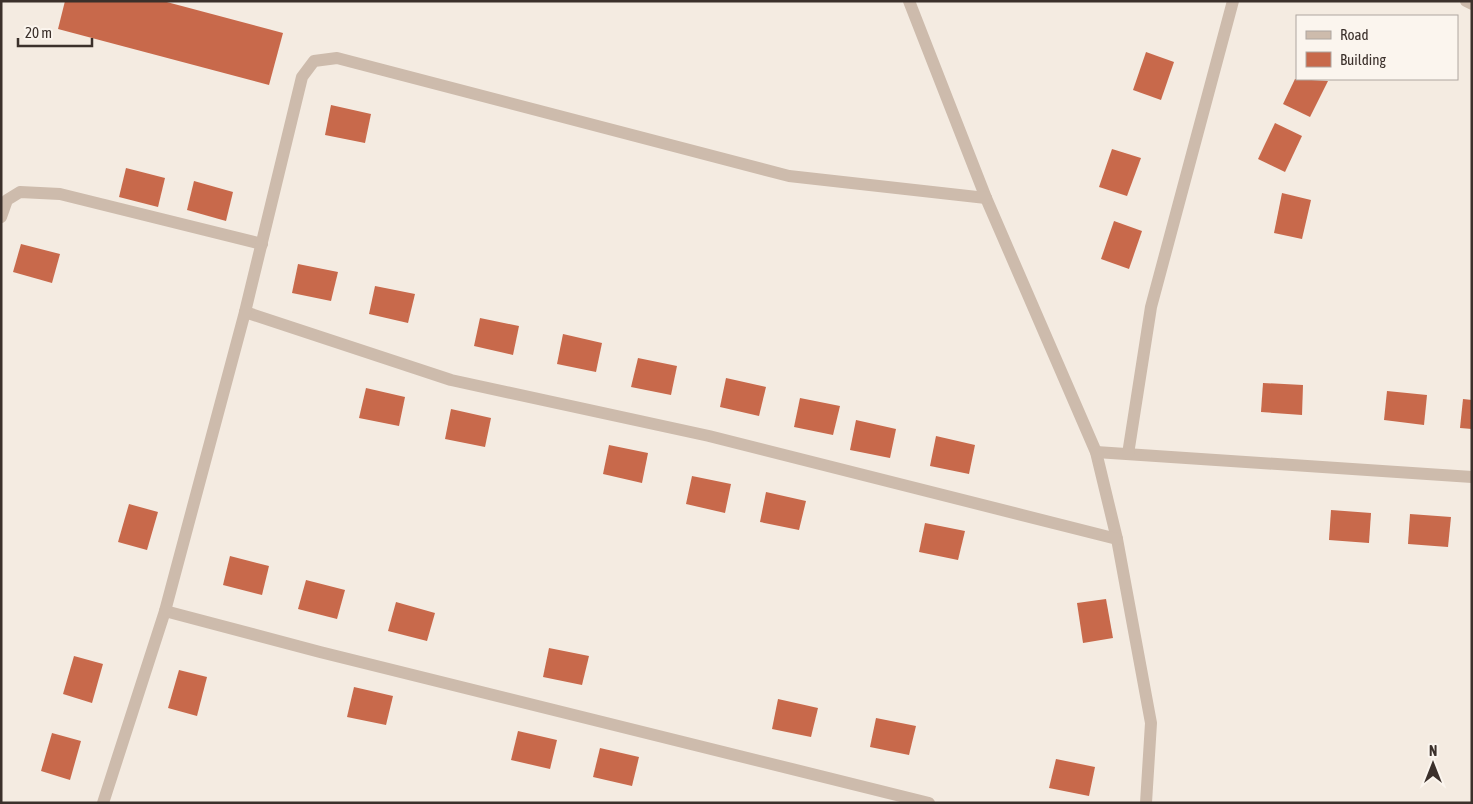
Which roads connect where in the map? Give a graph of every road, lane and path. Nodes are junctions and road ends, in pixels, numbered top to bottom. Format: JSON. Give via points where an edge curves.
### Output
{"nodes":[{"id":1,"x":908,"y":1,"type":"edge"},
{"id":2,"x":1233,"y":1,"type":"edge"},
{"id":3,"x":1466,"y":1,"type":"edge"},
{"id":4,"x":1472,"y":4,"type":"edge"},
{"id":5,"x":986,"y":198,"type":"junction"},
{"id":6,"x":1,"y":218,"type":"edge"},
{"id":7,"x":262,"y":244,"type":"junction"},
{"id":8,"x":245,"y":312,"type":"junction"},
{"id":9,"x":1096,"y":452,"type":"junction"},
{"id":10,"x":1128,"y":454,"type":"junction"},
{"id":11,"x":1472,"y":477,"type":"edge"},
{"id":12,"x":1117,"y":539,"type":"junction"},
{"id":13,"x":165,"y":611,"type":"junction"},
{"id":14,"x":103,"y":803,"type":"edge"},
{"id":15,"x":929,"y":803,"type":"edge"},
{"id":16,"x":1146,"y":803,"type":"edge"}],
"edges":[{"from":1,"to":5,"type":"street"},
{"from":2,"to":10,"type":"street","via":[[1151,307]]},
{"from":3,"to":4,"type":"street"},
{"from":5,"to":7,"type":"street","via":[[789,176],[337,58],[314,60],[302,77]]},
{"from":5,"to":9,"type":"street"},
{"from":6,"to":7,"type":"street","via":[[7,200],[20,192],[60,194]]},
{"from":7,"to":8,"type":"street"},
{"from":8,"to":12,"type":"street","via":[[451,380],[709,436]]},
{"from":8,"to":13,"type":"street"},
{"from":9,"to":10,"type":"street"},
{"from":9,"to":12,"type":"street"},
{"from":10,"to":11,"type":"street"},
{"from":12,"to":16,"type":"street","via":[[1151,723]]},
{"from":13,"to":14,"type":"street"},
{"from":13,"to":15,"type":"street"}]}
